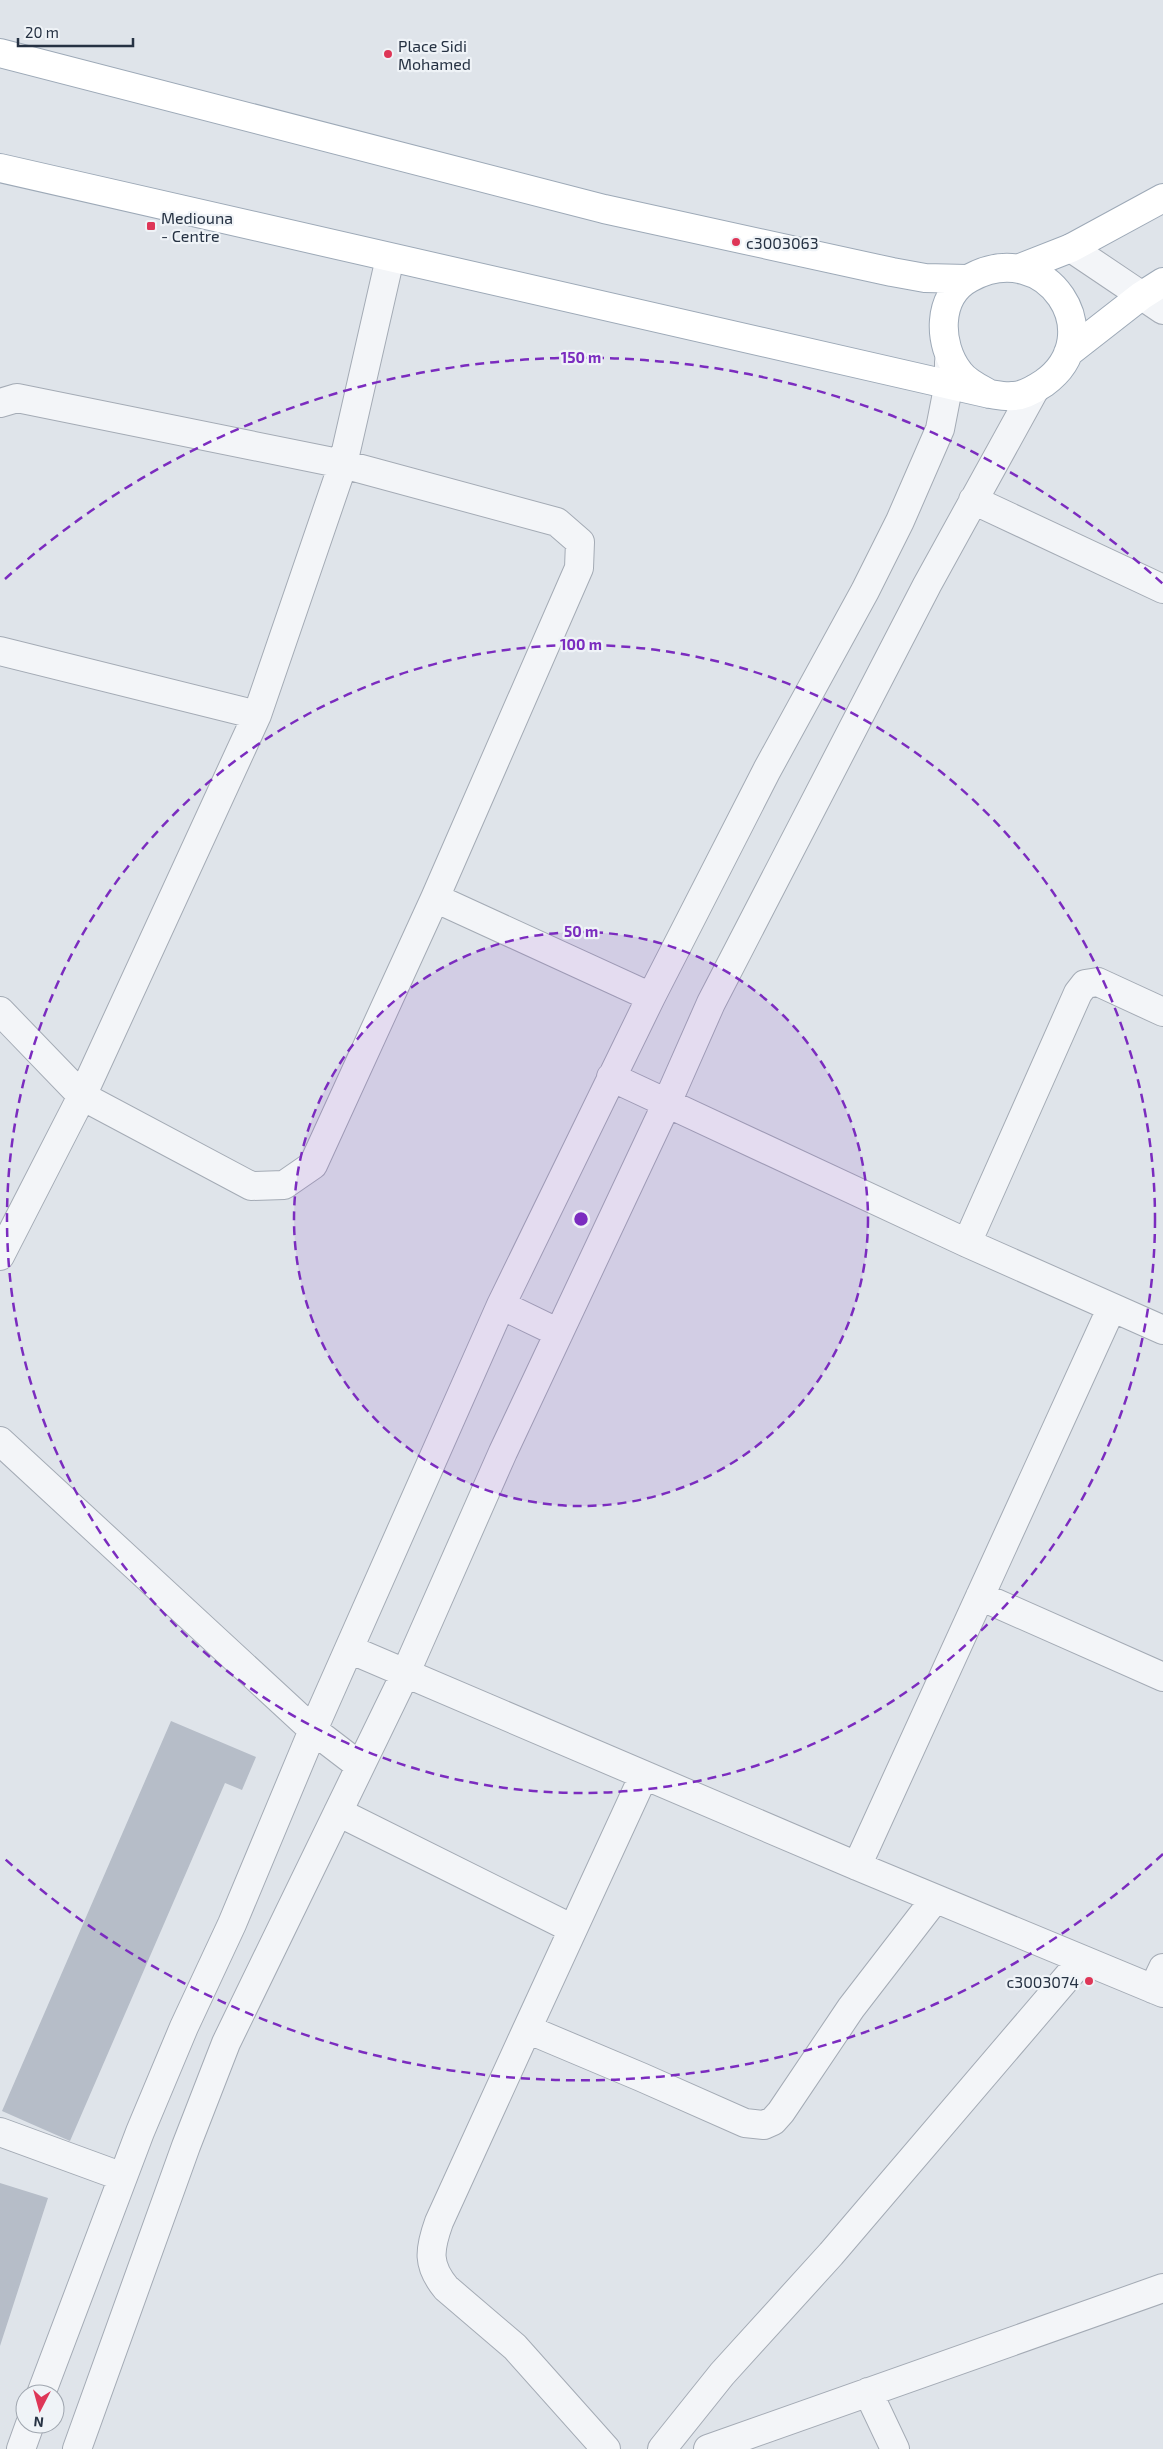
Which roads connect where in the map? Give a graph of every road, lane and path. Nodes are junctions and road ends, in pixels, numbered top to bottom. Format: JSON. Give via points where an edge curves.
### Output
{"nodes":[{"id":1,"x":0,"y":53,"type":"edge"},
{"id":2,"x":0,"y":168,"type":"edge"},
{"id":3,"x":1163,"y":198,"type":"edge"},
{"id":4,"x":1071,"y":248,"type":"junction"},
{"id":5,"x":390,"y":258,"type":"junction"},
{"id":6,"x":1020,"y":268,"type":"junction"},
{"id":7,"x":967,"y":279,"type":"junction"},
{"id":8,"x":1156,"y":296,"type":"edge"},
{"id":9,"x":1068,"y":353,"type":"junction"},
{"id":10,"x":949,"y":370,"type":"junction"},
{"id":11,"x":1035,"y":389,"type":"junction"},
{"id":12,"x":0,"y":403,"type":"edge"},
{"id":13,"x":343,"y":464,"type":"junction"},
{"id":14,"x":973,"y":500,"type":"junction"},
{"id":15,"x":1163,"y":589,"type":"edge"},
{"id":16,"x":0,"y":651,"type":"edge"},
{"id":17,"x":257,"y":715,"type":"junction"},
{"id":18,"x":435,"y":898,"type":"junction"},
{"id":19,"x":651,"y":997,"type":"junction"},
{"id":20,"x":0,"y":1011,"type":"edge"},
{"id":21,"x":1163,"y":1012,"type":"edge"},
{"id":22,"x":611,"y":1077,"type":"junction"},
{"id":23,"x":82,"y":1096,"type":"junction"},
{"id":24,"x":666,"y":1105,"type":"junction"},
{"id":25,"x":967,"y":1243,"type":"junction"},
{"id":26,"x":0,"y":1256,"type":"edge"},
{"id":27,"x":501,"y":1306,"type":"junction"},
{"id":28,"x":1112,"y":1309,"type":"junction"},
{"id":29,"x":1163,"y":1330,"type":"edge"},
{"id":30,"x":559,"y":1333,"type":"junction"},
{"id":31,"x":2,"y":1449,"type":"edge"},
{"id":32,"x":980,"y":1596,"type":"junction"},
{"id":33,"x":349,"y":1649,"type":"junction"},
{"id":34,"x":406,"y":1672,"type":"junction"},
{"id":35,"x":1163,"y":1677,"type":"edge"},
{"id":36,"x":313,"y":1730,"type":"junction"},
{"id":37,"x":360,"y":1766,"type":"junction"},
{"id":38,"x":644,"y":1775,"type":"junction"},
{"id":39,"x":338,"y":1812,"type":"junction"},
{"id":40,"x":857,"y":1866,"type":"junction"},
{"id":41,"x":935,"y":1899,"type":"junction"},
{"id":42,"x":573,"y":1929,"type":"junction"},
{"id":43,"x":1082,"y":1960,"type":"junction"},
{"id":44,"x":1160,"y":1984,"type":"edge"},
{"id":45,"x":527,"y":2029,"type":"junction"},
{"id":46,"x":0,"y":2132,"type":"edge"},
{"id":47,"x":123,"y":2177,"type":"junction"},
{"id":48,"x":1163,"y":2288,"type":"edge"},
{"id":49,"x":45,"y":2384,"type":"edge"},
{"id":50,"x":868,"y":2392,"type":"junction"},
{"id":51,"x":26,"y":2434,"type":"edge"},
{"id":52,"x":21,"y":2449,"type":"edge"},
{"id":53,"x":77,"y":2449,"type":"edge"},
{"id":54,"x":606,"y":2449,"type":"edge"},
{"id":55,"x":662,"y":2449,"type":"edge"},
{"id":56,"x":708,"y":2449,"type":"edge"},
{"id":57,"x":895,"y":2449,"type":"edge"}],
"edges":[{"from":1,"to":7,"type":"main road","via":[[604,209],[892,272],[925,278]]},
{"from":2,"to":5,"type":"main road"},
{"from":3,"to":4,"type":"main road"},
{"from":4,"to":6,"type":"main road"},
{"from":4,"to":8,"type":"street"},
{"from":5,"to":10,"type":"main road"},
{"from":5,"to":13,"type":"street"},
{"from":6,"to":7,"type":"main road","via":[[999,267]]},
{"from":6,"to":9,"type":"main road","via":[[1041,276],[1058,290],[1068,309],[1072,331]]},
{"from":7,"to":10,"type":"main road","via":[[950,297],[944,319]]},
{"from":8,"to":9,"type":"main road"},
{"from":9,"to":11,"type":"main road","via":[[1055,374]]},
{"from":10,"to":11,"type":"main road","via":[[990,394],[1014,396]]},
{"from":10,"to":19,"type":"street","via":[[940,429],[900,521]]},
{"from":11,"to":14,"type":"street"},
{"from":12,"to":13,"type":"street","via":[[17,398]]},
{"from":13,"to":17,"type":"street"},
{"from":13,"to":18,"type":"street","via":[[557,522],[580,542],[579,568]]},
{"from":14,"to":15,"type":"street"},
{"from":14,"to":24,"type":"street","via":[[711,1003]]},
{"from":16,"to":17,"type":"street"},
{"from":17,"to":23,"type":"street"},
{"from":18,"to":19,"type":"street"},
{"from":18,"to":23,"type":"street","via":[[313,1165],[284,1185],[251,1186]]},
{"from":19,"to":22,"type":"street"},
{"from":20,"to":23,"type":"street"},
{"from":21,"to":25,"type":"street","via":[[1098,982],[1085,984],[1078,993]]},
{"from":22,"to":24,"type":"street"},
{"from":22,"to":27,"type":"street"},
{"from":23,"to":26,"type":"street"},
{"from":24,"to":25,"type":"street"},
{"from":24,"to":30,"type":"street"},
{"from":25,"to":28,"type":"street"},
{"from":27,"to":30,"type":"street"},
{"from":27,"to":33,"type":"street"},
{"from":28,"to":29,"type":"street"},
{"from":28,"to":32,"type":"street"},
{"from":30,"to":34,"type":"street"},
{"from":31,"to":36,"type":"street"},
{"from":32,"to":35,"type":"street"},
{"from":32,"to":40,"type":"street"},
{"from":33,"to":34,"type":"street"},
{"from":33,"to":36,"type":"street"},
{"from":34,"to":37,"type":"street"},
{"from":34,"to":38,"type":"street"},
{"from":36,"to":37,"type":"street"},
{"from":36,"to":47,"type":"street","via":[[232,1924],[184,2027]]},
{"from":37,"to":39,"type":"street"},
{"from":38,"to":40,"type":"street"},
{"from":38,"to":42,"type":"street"},
{"from":39,"to":42,"type":"street"},
{"from":39,"to":53,"type":"street","via":[[226,2043]]},
{"from":40,"to":41,"type":"street"},
{"from":41,"to":43,"type":"street"},
{"from":41,"to":45,"type":"street","via":[[851,2008],[781,2112],[764,2125],[745,2123]]},
{"from":42,"to":45,"type":"street"},
{"from":43,"to":44,"type":"street"},
{"from":43,"to":55,"type":"street","via":[[831,2254],[722,2374]]},
{"from":45,"to":54,"type":"street","via":[[439,2222],[431,2263],[446,2288],[515,2348]]},
{"from":46,"to":47,"type":"street"},
{"from":47,"to":49,"type":"street"},
{"from":48,"to":50,"type":"street"},
{"from":50,"to":56,"type":"street"},
{"from":50,"to":57,"type":"street"},
{"from":51,"to":52,"type":"street"}]}
